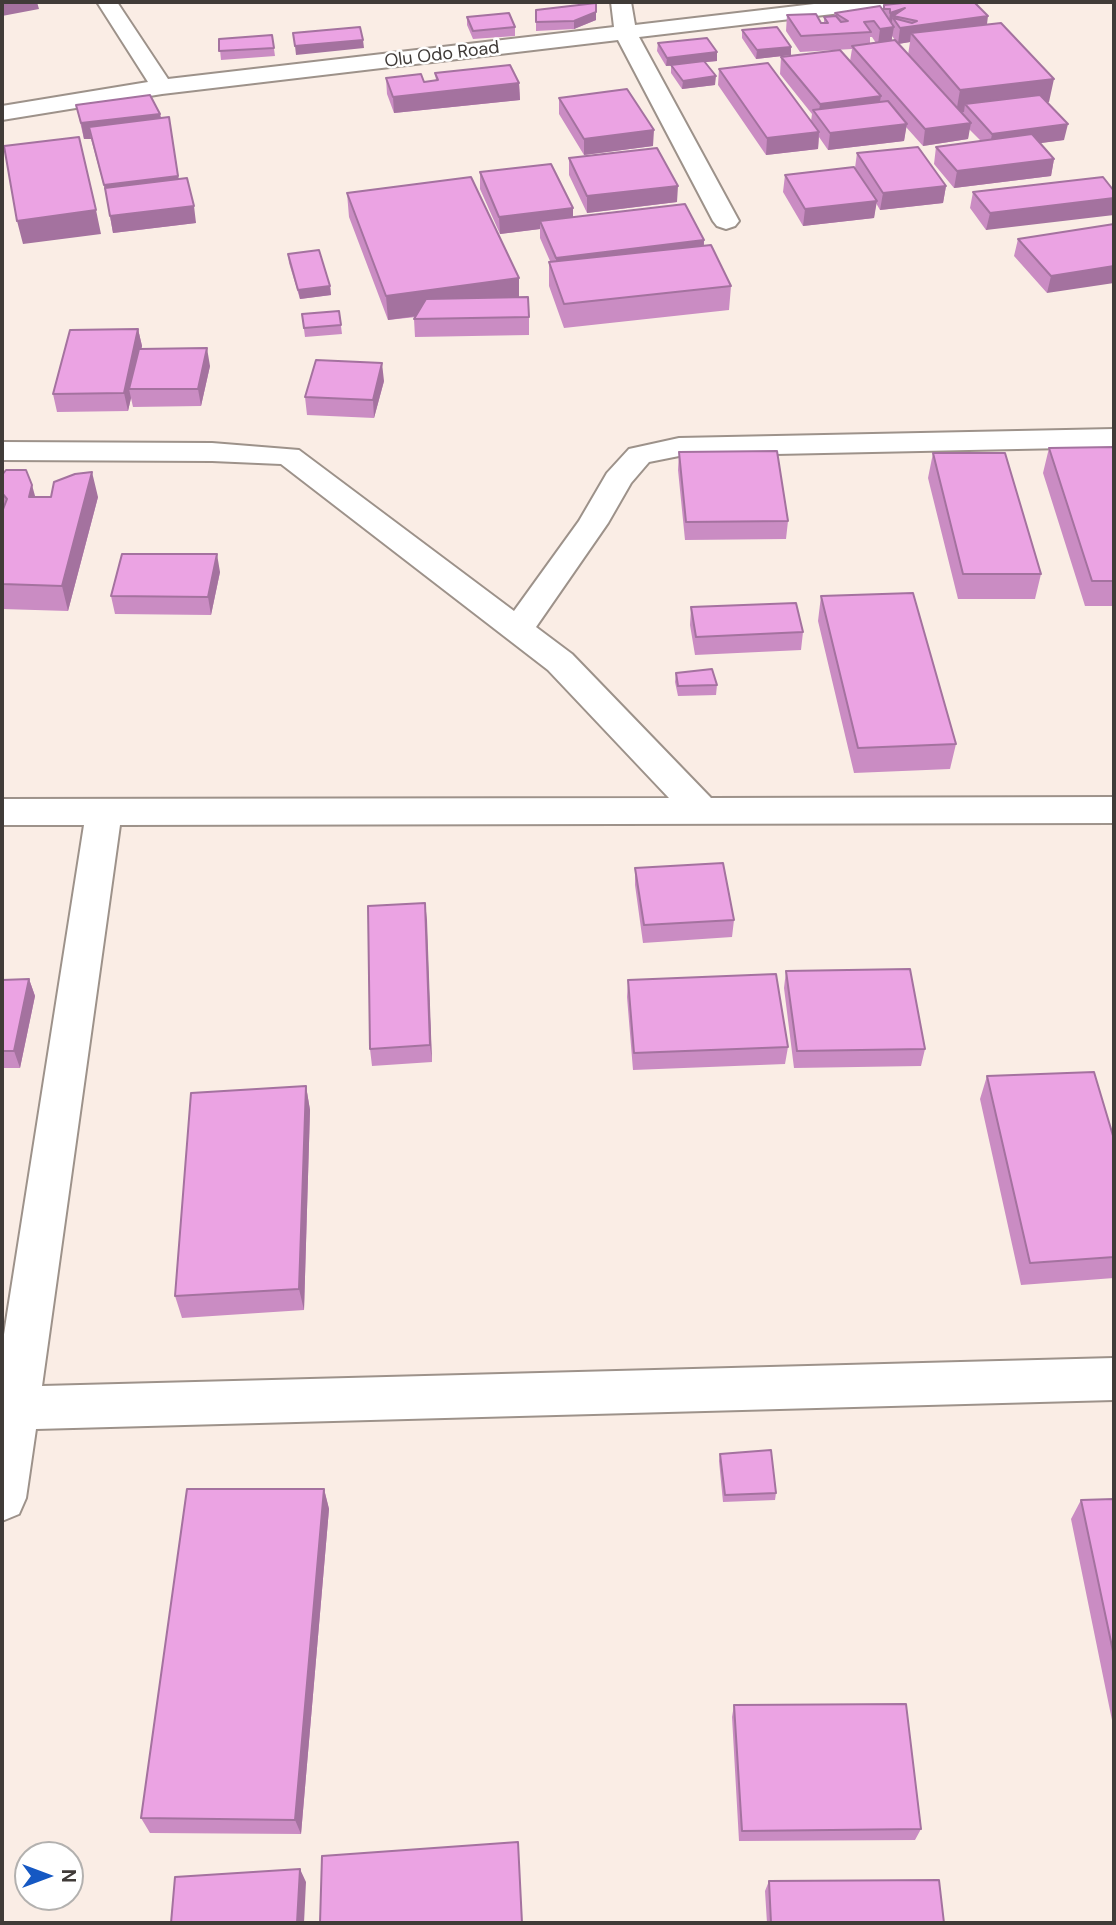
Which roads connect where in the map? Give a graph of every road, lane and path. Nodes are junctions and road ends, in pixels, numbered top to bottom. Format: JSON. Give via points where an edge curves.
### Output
{"nodes":[{"id":1,"x":107,"y":2,"type":"edge"},
{"id":2,"x":621,"y":2,"type":"edge"},
{"id":3,"x":883,"y":2,"type":"edge"},
{"id":4,"x":626,"y":34,"type":"junction"},
{"id":5,"x":162,"y":88,"type":"junction"},
{"id":6,"x":2,"y":113,"type":"edge"},
{"id":7,"x":726,"y":221,"type":"dead end"},
{"id":8,"x":1114,"y":438,"type":"edge"},
{"id":9,"x":2,"y":451,"type":"edge"},
{"id":10,"x":517,"y":630,"type":"junction"},
{"id":11,"x":1114,"y":810,"type":"edge"},
{"id":12,"x":702,"y":811,"type":"junction"},
{"id":13,"x":2,"y":813,"type":"edge"},
{"id":14,"x":104,"y":813,"type":"junction"},
{"id":15,"x":1114,"y":1379,"type":"edge"},
{"id":16,"x":14,"y":1408,"type":"junction"},
{"id":17,"x":2,"y":1498,"type":"edge"}],
"edges":[{"from":1,"to":5,"type":"street"},
{"from":2,"to":4,"type":"street"},
{"from":3,"to":4,"type":"street","name":"Olu Odo Road"},
{"from":4,"to":5,"type":"street","name":"Olu Odo Road"},
{"from":4,"to":7,"type":"street"},
{"from":5,"to":6,"type":"street","name":"Olu Odo Road"},
{"from":8,"to":10,"type":"street","via":[[679,447],[639,455],[618,479],[593,523]]},
{"from":9,"to":10,"type":"street","via":[[289,456]]},
{"from":10,"to":12,"type":"street","via":[[560,662]]},
{"from":11,"to":12,"type":"street"},
{"from":12,"to":14,"type":"street"},
{"from":13,"to":14,"type":"street"},
{"from":14,"to":16,"type":"street"},
{"from":15,"to":16,"type":"street"},
{"from":16,"to":17,"type":"street"}]}
